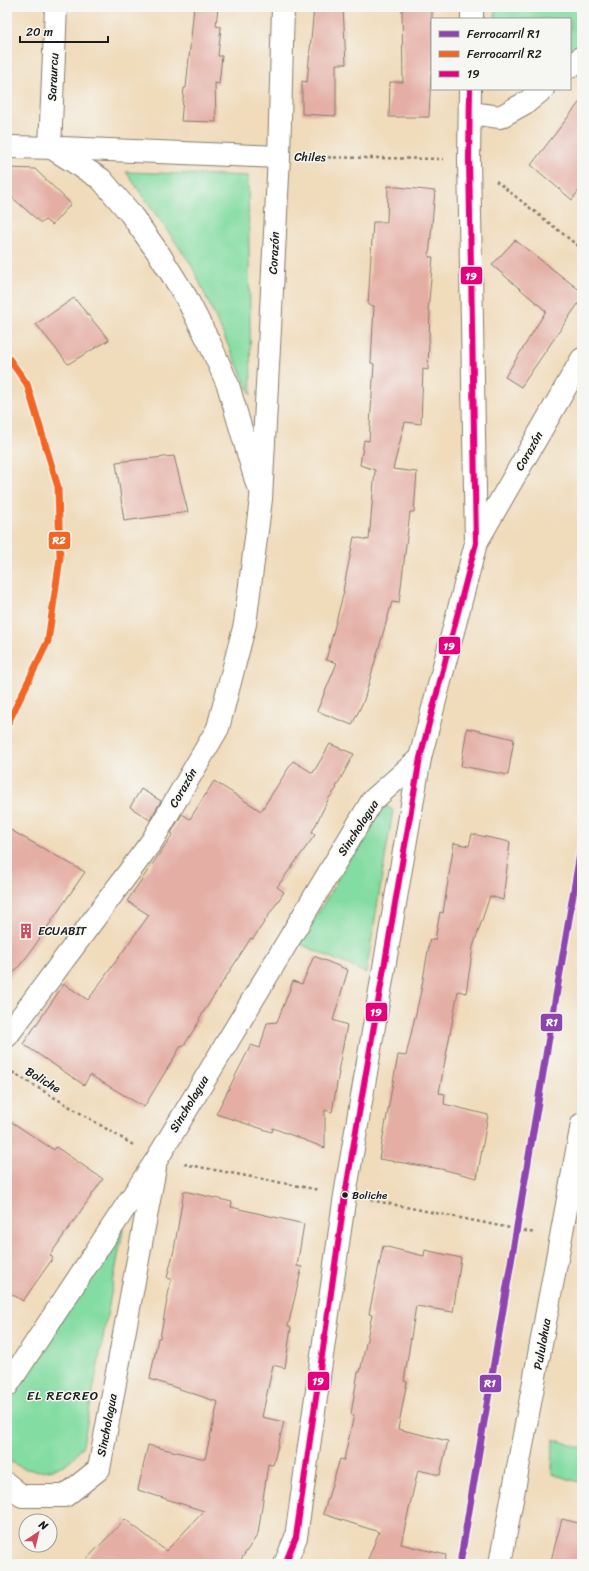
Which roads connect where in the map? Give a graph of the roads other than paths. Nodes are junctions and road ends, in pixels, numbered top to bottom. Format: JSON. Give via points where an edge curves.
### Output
{"nodes":[{"id":1,"x":56,"y":7,"type":"edge"},
{"id":2,"x":283,"y":7,"type":"edge"},
{"id":3,"x":472,"y":7,"type":"edge"},
{"id":4,"x":472,"y":18,"type":"edge"},
{"id":5,"x":582,"y":57,"type":"edge"},
{"id":6,"x":571,"y":66,"type":"edge"},
{"id":7,"x":470,"y":90,"type":"edge"},
{"id":8,"x":542,"y":90,"type":"edge"},
{"id":9,"x":470,"y":113,"type":"junction"},
{"id":10,"x":7,"y":147,"type":"edge"},
{"id":11,"x":50,"y":147,"type":"junction"},
{"id":12,"x":279,"y":157,"type":"junction"},
{"id":13,"x":582,"y":359,"type":"edge"},
{"id":14,"x":261,"y":498,"type":"junction"},
{"id":15,"x":476,"y":543,"type":"junction"},
{"id":16,"x":420,"y":758,"type":"junction"},
{"id":17,"x":7,"y":1036,"type":"edge"},
{"id":18,"x":582,"y":1124,"type":"edge"},
{"id":19,"x":157,"y":1159,"type":"junction"},
{"id":20,"x":7,"y":1386,"type":"edge"},
{"id":21,"x":7,"y":1484,"type":"edge"},
{"id":22,"x":285,"y":1564,"type":"edge"},
{"id":23,"x":500,"y":1564,"type":"edge"}],
"edges":[{"from":1,"to":11,"type":"street","name":"Saraurcu"},
{"from":2,"to":12,"type":"street","name":"Corazón"},
{"from":3,"to":4,"type":"street"},
{"from":5,"to":6,"type":"street"},
{"from":7,"to":9,"type":"street"},
{"from":8,"to":9,"type":"street","via":[[527,102],[500,117]]},
{"from":9,"to":15,"type":"street"},
{"from":10,"to":11,"type":"street","name":"Chiles"},
{"from":11,"to":12,"type":"street","name":"Chiles"},
{"from":11,"to":14,"type":"street","name":"Corazón","via":[[101,179],[130,213],[186,297],[228,385]]},
{"from":12,"to":14,"type":"street","name":"Corazón"},
{"from":13,"to":15,"type":"street","name":"Corazón"},
{"from":14,"to":17,"type":"street","name":"Corazón","via":[[245,624],[218,728],[152,842]]},
{"from":15,"to":16,"type":"street"},
{"from":16,"to":19,"type":"street","name":"Sincholagua","via":[[372,801]]},
{"from":16,"to":22,"type":"street","via":[[345,1195],[296,1537]]},
{"from":18,"to":23,"type":"street","name":"Pululahua"},
{"from":19,"to":20,"type":"street","name":"Sincholagua"},
{"from":19,"to":21,"type":"street","name":"Sincholagua","via":[[99,1469],[65,1496],[22,1496]]}]}
